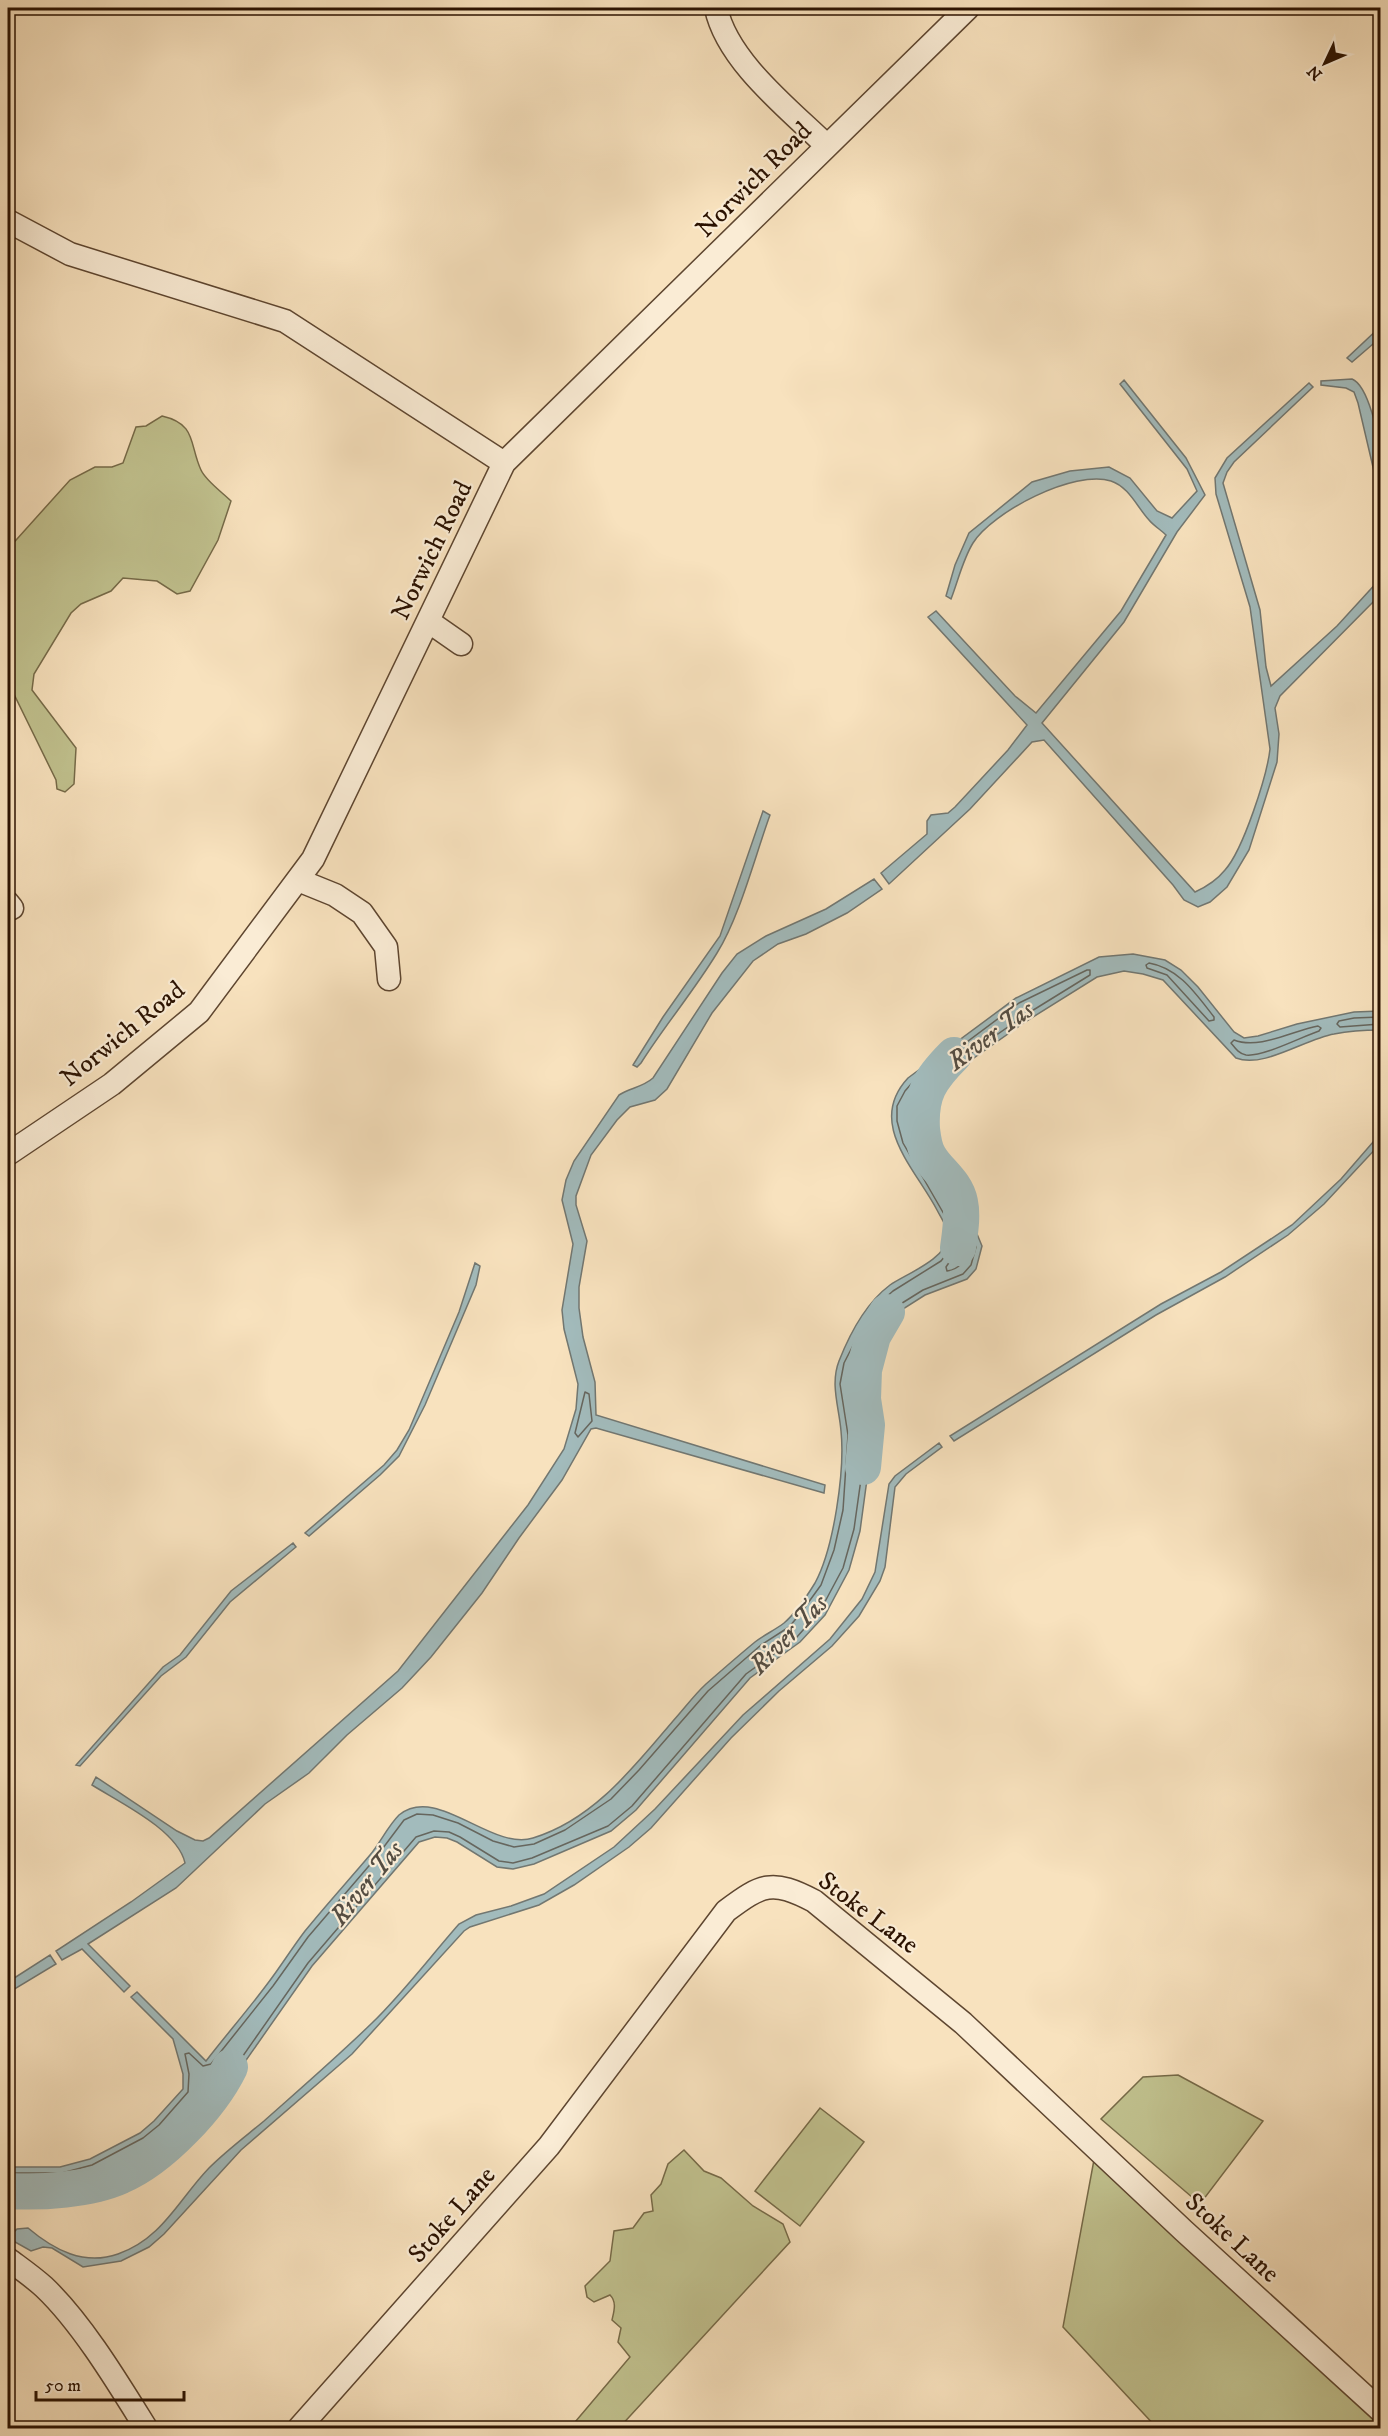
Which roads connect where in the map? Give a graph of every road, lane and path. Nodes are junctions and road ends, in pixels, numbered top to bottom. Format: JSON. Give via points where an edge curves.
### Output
{"nodes":[{"id":1,"x":716,"y":8,"type":"edge"},
{"id":2,"x":968,"y":8,"type":"edge"},
{"id":3,"x":827,"y":146,"type":"junction"},
{"id":4,"x":8,"y":221,"type":"edge"},
{"id":5,"x":504,"y":463,"type":"junction"},
{"id":6,"x":428,"y":621,"type":"junction"},
{"id":7,"x":461,"y":644,"type":"dead end"},
{"id":8,"x":298,"y":880,"type":"junction"},
{"id":9,"x":389,"y":979,"type":"dead end"},
{"id":10,"x":8,"y":1154,"type":"edge"},
{"id":11,"x":10,"y":2261,"type":"edge"},
{"id":12,"x":1380,"y":2410,"type":"edge"},
{"id":13,"x":146,"y":2428,"type":"edge"},
{"id":14,"x":299,"y":2428,"type":"edge"}],
"edges":[{"from":1,"to":3,"type":"street","via":[[720,24],[739,56]]},
{"from":2,"to":3,"type":"street","name":"Norwich Road"},
{"from":3,"to":5,"type":"street","name":"Norwich Road"},
{"from":4,"to":5,"type":"street","via":[[70,254],[285,321]]},
{"from":5,"to":6,"type":"street","name":"Norwich Road"},
{"from":6,"to":7,"type":"street"},
{"from":6,"to":8,"type":"street","name":"Norwich Road","via":[[314,859]]},
{"from":8,"to":9,"type":"street","via":[[335,895],[362,914],[387,947]]},
{"from":8,"to":10,"type":"street","name":"Norwich Road","via":[[199,1012],[112,1084]]},
{"from":11,"to":13,"type":"street","via":[[43,2286],[68,2313]]},
{"from":12,"to":14,"type":"street","name":"Stoke Lane","via":[[963,2023],[814,1901],[774,1886],[753,1891],[726,1911],[549,2146]]}]}
